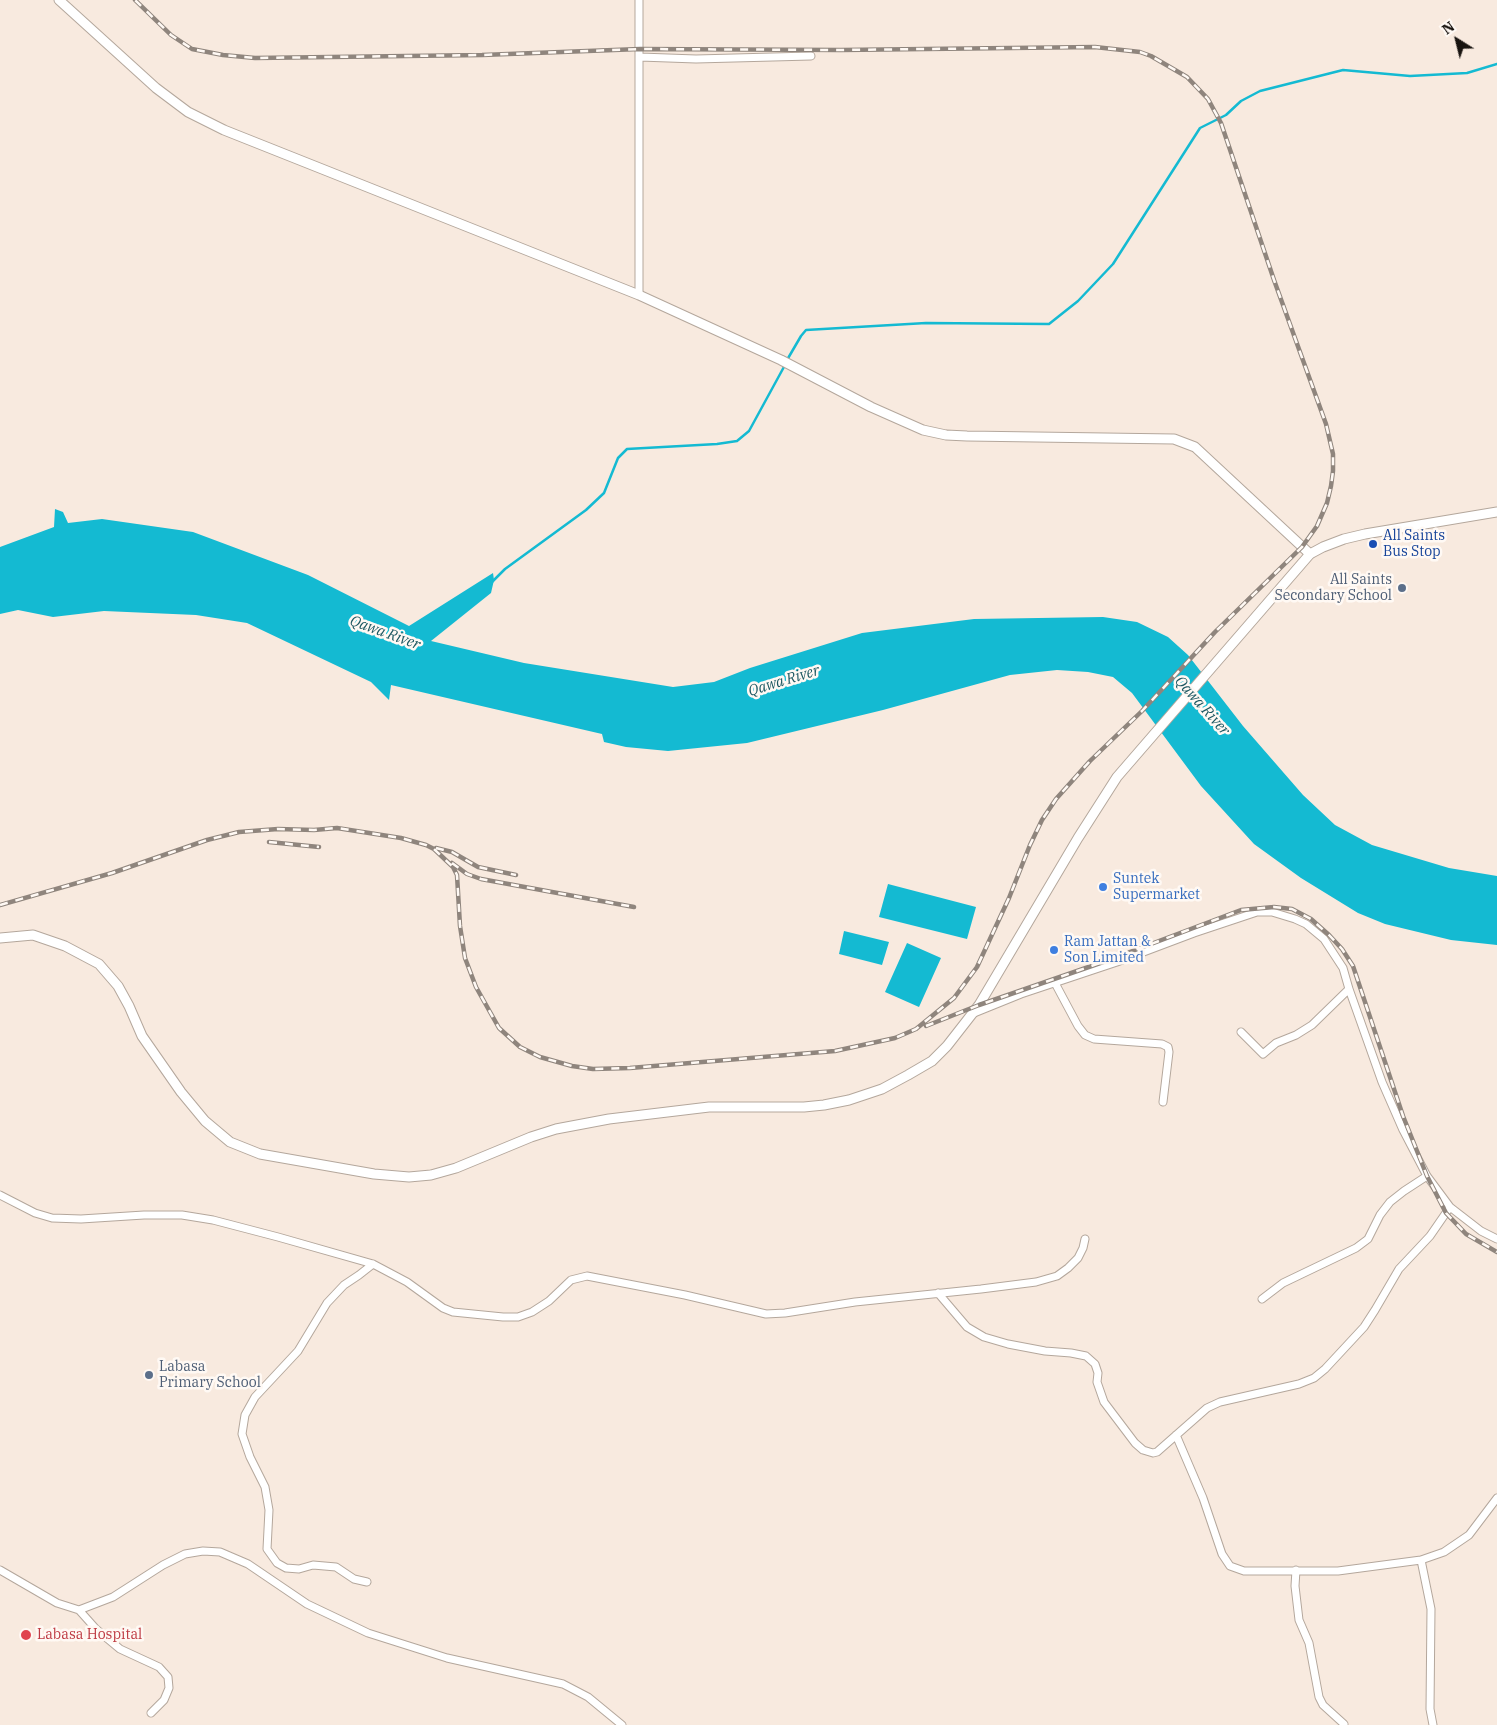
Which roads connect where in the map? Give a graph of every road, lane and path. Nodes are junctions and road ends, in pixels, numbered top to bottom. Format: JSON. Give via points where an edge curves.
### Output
{"nodes":[{"id":1,"x":59,"y":0,"type":"edge"},
{"id":2,"x":639,"y":0,"type":"edge"},
{"id":3,"x":811,"y":56,"type":"dead end"},
{"id":4,"x":640,"y":57,"type":"junction"},
{"id":5,"x":639,"y":295,"type":"junction"},
{"id":6,"x":1497,"y":512,"type":"edge"},
{"id":7,"x":1310,"y":554,"type":"junction"},
{"id":8,"x":0,"y":938,"type":"edge"},
{"id":9,"x":1055,"y":983,"type":"junction"},
{"id":10,"x":1349,"y":989,"type":"junction"},
{"id":11,"x":974,"y":1014,"type":"junction"},
{"id":12,"x":1241,"y":1032,"type":"dead end"},
{"id":13,"x":1163,"y":1102,"type":"dead end"},
{"id":14,"x":1427,"y":1176,"type":"junction"},
{"id":15,"x":0,"y":1195,"type":"edge"},
{"id":16,"x":1450,"y":1207,"type":"junction"},
{"id":17,"x":1085,"y":1239,"type":"dead end"},
{"id":18,"x":1497,"y":1239,"type":"edge"},
{"id":19,"x":373,"y":1264,"type":"junction"},
{"id":20,"x":938,"y":1293,"type":"junction"},
{"id":21,"x":1262,"y":1299,"type":"dead end"},
{"id":22,"x":1176,"y":1435,"type":"junction"},
{"id":23,"x":1497,"y":1498,"type":"edge"},
{"id":24,"x":1421,"y":1560,"type":"junction"},
{"id":25,"x":0,"y":1570,"type":"edge"},
{"id":26,"x":1296,"y":1570,"type":"junction"},
{"id":27,"x":367,"y":1582,"type":"dead end"},
{"id":28,"x":78,"y":1610,"type":"junction"},
{"id":29,"x":151,"y":1713,"type":"dead end"},
{"id":30,"x":1344,"y":1724,"type":"edge"},
{"id":31,"x":622,"y":1725,"type":"edge"},
{"id":32,"x":1433,"y":1725,"type":"edge"}],
"edges":[{"from":1,"to":5,"type":"main road","via":[[156,88],[188,112],[224,130]]},
{"from":2,"to":4,"type":"street"},
{"from":3,"to":4,"type":"street"},
{"from":4,"to":5,"type":"street"},
{"from":5,"to":7,"type":"main road","via":[[923,430],[946,435],[1174,439],[1195,447]]},
{"from":6,"to":7,"type":"main road","via":[[1365,534]]},
{"from":7,"to":11,"type":"main road","via":[[1117,777]]},
{"from":8,"to":11,"type":"main road","via":[[33,935],[66,946],[99,964],[118,986],[142,1036],[181,1092],[205,1121],[230,1142],[260,1154],[383,1175],[431,1175],[556,1129],[609,1119],[710,1107],[804,1107],[849,1100],[882,1089],[932,1061]]},
{"from":9,"to":10,"type":"street","via":[[1232,919],[1257,912],[1272,912],[1306,924],[1324,939],[1343,968]]},
{"from":9,"to":11,"type":"street"},
{"from":9,"to":13,"type":"street","via":[[1084,1035],[1094,1039],[1168,1047]]},
{"from":10,"to":12,"type":"street","via":[[1312,1025],[1262,1054]]},
{"from":10,"to":14,"type":"street","via":[[1382,1082]]},
{"from":14,"to":16,"type":"street"},
{"from":14,"to":21,"type":"street","via":[[1390,1202],[1368,1239],[1356,1248],[1283,1283]]},
{"from":15,"to":19,"type":"street","via":[[52,1218],[182,1215],[213,1220]]},
{"from":16,"to":18,"type":"street"},
{"from":16,"to":22,"type":"street","via":[[1430,1236],[1399,1269],[1364,1326],[1325,1369],[1300,1384],[1220,1402],[1207,1408]]},
{"from":17,"to":20,"type":"street","via":[[1078,1258],[1057,1276],[1036,1282]]},
{"from":19,"to":20,"type":"street","via":[[407,1282],[443,1308],[503,1317],[518,1317],[532,1312],[571,1280],[587,1276],[766,1314]]},
{"from":19,"to":27,"type":"street","via":[[344,1285],[327,1303],[298,1351],[255,1397],[245,1415],[242,1434],[265,1487],[270,1510],[267,1549],[276,1563],[286,1568],[314,1565],[336,1568]]},
{"from":20,"to":22,"type":"street","via":[[967,1327],[984,1338],[1045,1352],[1086,1356],[1095,1364],[1104,1402],[1143,1450],[1157,1452]]},
{"from":22,"to":26,"type":"street","via":[[1222,1554],[1230,1566],[1244,1571]]},
{"from":23,"to":24,"type":"street","via":[[1469,1535],[1444,1552]]},
{"from":24,"to":26,"type":"street","via":[[1338,1571]]},
{"from":24,"to":32,"type":"street","via":[[1431,1610],[1430,1709]]},
{"from":25,"to":28,"type":"street","via":[[57,1603]]},
{"from":26,"to":30,"type":"street","via":[[1299,1620],[1309,1643],[1319,1697],[1323,1705]]},
{"from":28,"to":29,"type":"street","via":[[120,1650],[159,1667],[168,1677],[169,1688],[164,1700]]},
{"from":28,"to":31,"type":"street","via":[[113,1597],[185,1554],[220,1552],[248,1564],[307,1604],[368,1633],[447,1658],[563,1684],[588,1697]]}]}
